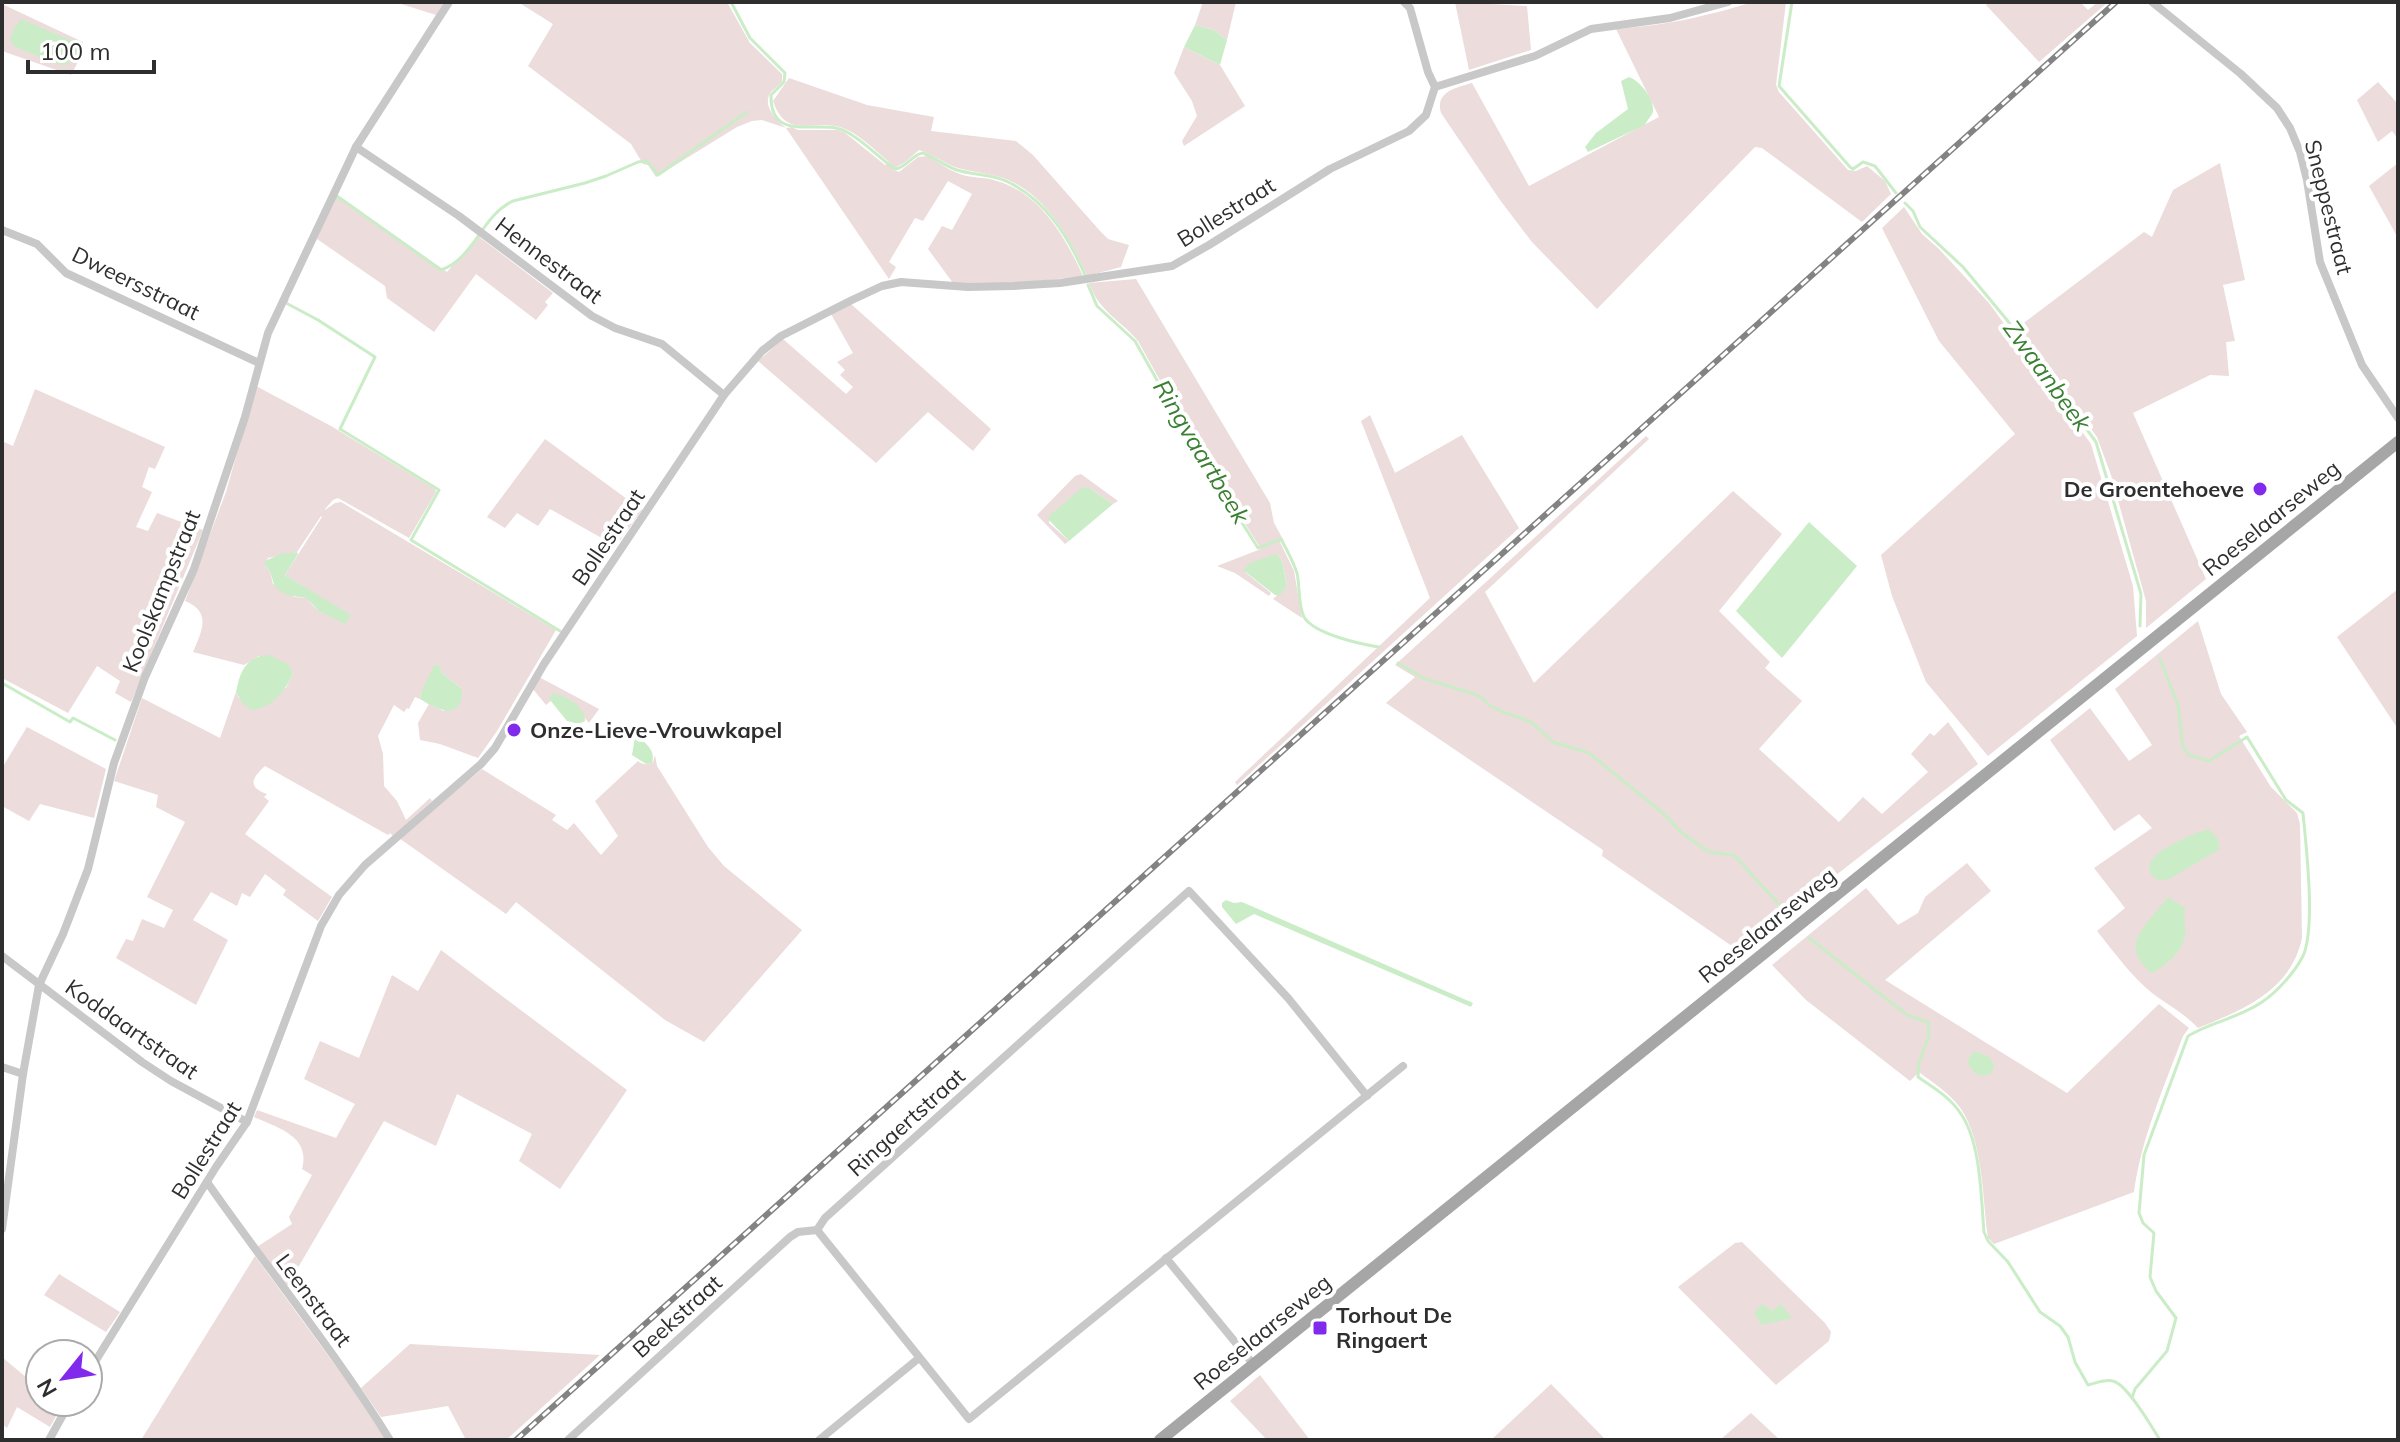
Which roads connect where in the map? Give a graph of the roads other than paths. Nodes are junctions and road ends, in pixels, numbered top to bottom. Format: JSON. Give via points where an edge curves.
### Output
{"nodes":[{"id":1,"x":449,"y":2,"type":"edge"},
{"id":2,"x":1404,"y":2,"type":"edge"},
{"id":3,"x":1728,"y":2,"type":"edge"},
{"id":4,"x":2152,"y":2,"type":"edge"},
{"id":5,"x":1435,"y":87,"type":"junction"},
{"id":6,"x":356,"y":147,"type":"junction"},
{"id":7,"x":2,"y":230,"type":"edge"},
{"id":8,"x":259,"y":363,"type":"junction"},
{"id":9,"x":724,"y":395,"type":"junction"},
{"id":10,"x":2398,"y":418,"type":"edge"},
{"id":11,"x":2398,"y":442,"type":"edge"},
{"id":12,"x":2,"y":956,"type":"edge"},
{"id":13,"x":39,"y":985,"type":"junction"},
{"id":14,"x":1403,"y":1066,"type":"dead end"},
{"id":15,"x":2,"y":1067,"type":"edge"},
{"id":16,"x":23,"y":1074,"type":"junction"},
{"id":17,"x":1367,"y":1096,"type":"junction"},
{"id":18,"x":247,"y":1122,"type":"junction"},
{"id":19,"x":207,"y":1182,"type":"junction"},
{"id":20,"x":2,"y":1229,"type":"edge"},
{"id":21,"x":817,"y":1230,"type":"junction"},
{"id":22,"x":1166,"y":1258,"type":"junction"},
{"id":23,"x":104,"y":1347,"type":"edge"},
{"id":24,"x":919,"y":1358,"type":"junction"},
{"id":25,"x":1254,"y":1365,"type":"junction"},
{"id":26,"x":61,"y":1418,"type":"edge"},
{"id":27,"x":49,"y":1440,"type":"edge"},
{"id":28,"x":390,"y":1440,"type":"edge"},
{"id":29,"x":568,"y":1440,"type":"edge"},
{"id":30,"x":819,"y":1440,"type":"edge"},
{"id":31,"x":1160,"y":1440,"type":"edge"}],
"edges":[{"from":1,"to":6,"type":"street","name":"Koolskampstraat"},
{"from":2,"to":5,"type":"street"},
{"from":3,"to":5,"type":"street","via":[[1670,18],[1591,29],[1535,56]]},
{"from":4,"to":10,"type":"street","name":"Sneppestraat","via":[[2241,74],[2290,128],[2307,180],[2320,262],[2362,365]]},
{"from":5,"to":9,"type":"street","name":"Bollestraat","via":[[1426,115],[1409,131],[1330,169],[1184,261],[1060,283],[882,286],[781,336]]},
{"from":6,"to":8,"type":"street","name":"Koolskampstraat","via":[[268,333]]},
{"from":6,"to":9,"type":"street","name":"Hennestraat","via":[[592,316],[662,344]]},
{"from":7,"to":8,"type":"street","name":"Dweersstraat","via":[[37,244],[66,273]]},
{"from":8,"to":13,"type":"street","name":"Koolskampstraat","via":[[194,569],[145,677],[114,763],[88,869]]},
{"from":9,"to":18,"type":"street","name":"Bollestraat","via":[[544,664],[495,748],[365,865],[328,912]]},
{"from":11,"to":25,"type":"main road","name":"Roeselaarseweg"},
{"from":12,"to":13,"type":"street","name":"Koddaartstraat"},
{"from":13,"to":16,"type":"street","name":"Koolskampstraat"},
{"from":13,"to":18,"type":"street","name":"Koddaartstraat","via":[[171,1081]]},
{"from":14,"to":17,"type":"street"},
{"from":15,"to":16,"type":"street"},
{"from":16,"to":20,"type":"street","name":"Koolskampstraat"},
{"from":17,"to":21,"type":"street","name":"Ringaertstraat","via":[[1288,998],[1189,891]]},
{"from":17,"to":22,"type":"street"},
{"from":18,"to":19,"type":"street","name":"Bollestraat"},
{"from":19,"to":23,"type":"street","name":"Bollestraat"},
{"from":19,"to":28,"type":"street","name":"Leenstraat"},
{"from":21,"to":24,"type":"street"},
{"from":21,"to":29,"type":"street","name":"Beekstraat","via":[[790,1237]]},
{"from":22,"to":24,"type":"street","via":[[969,1419]]},
{"from":22,"to":25,"type":"street"},
{"from":24,"to":30,"type":"street"},
{"from":25,"to":31,"type":"main road","name":"Roeselaarseweg"},
{"from":26,"to":27,"type":"street"}]}
